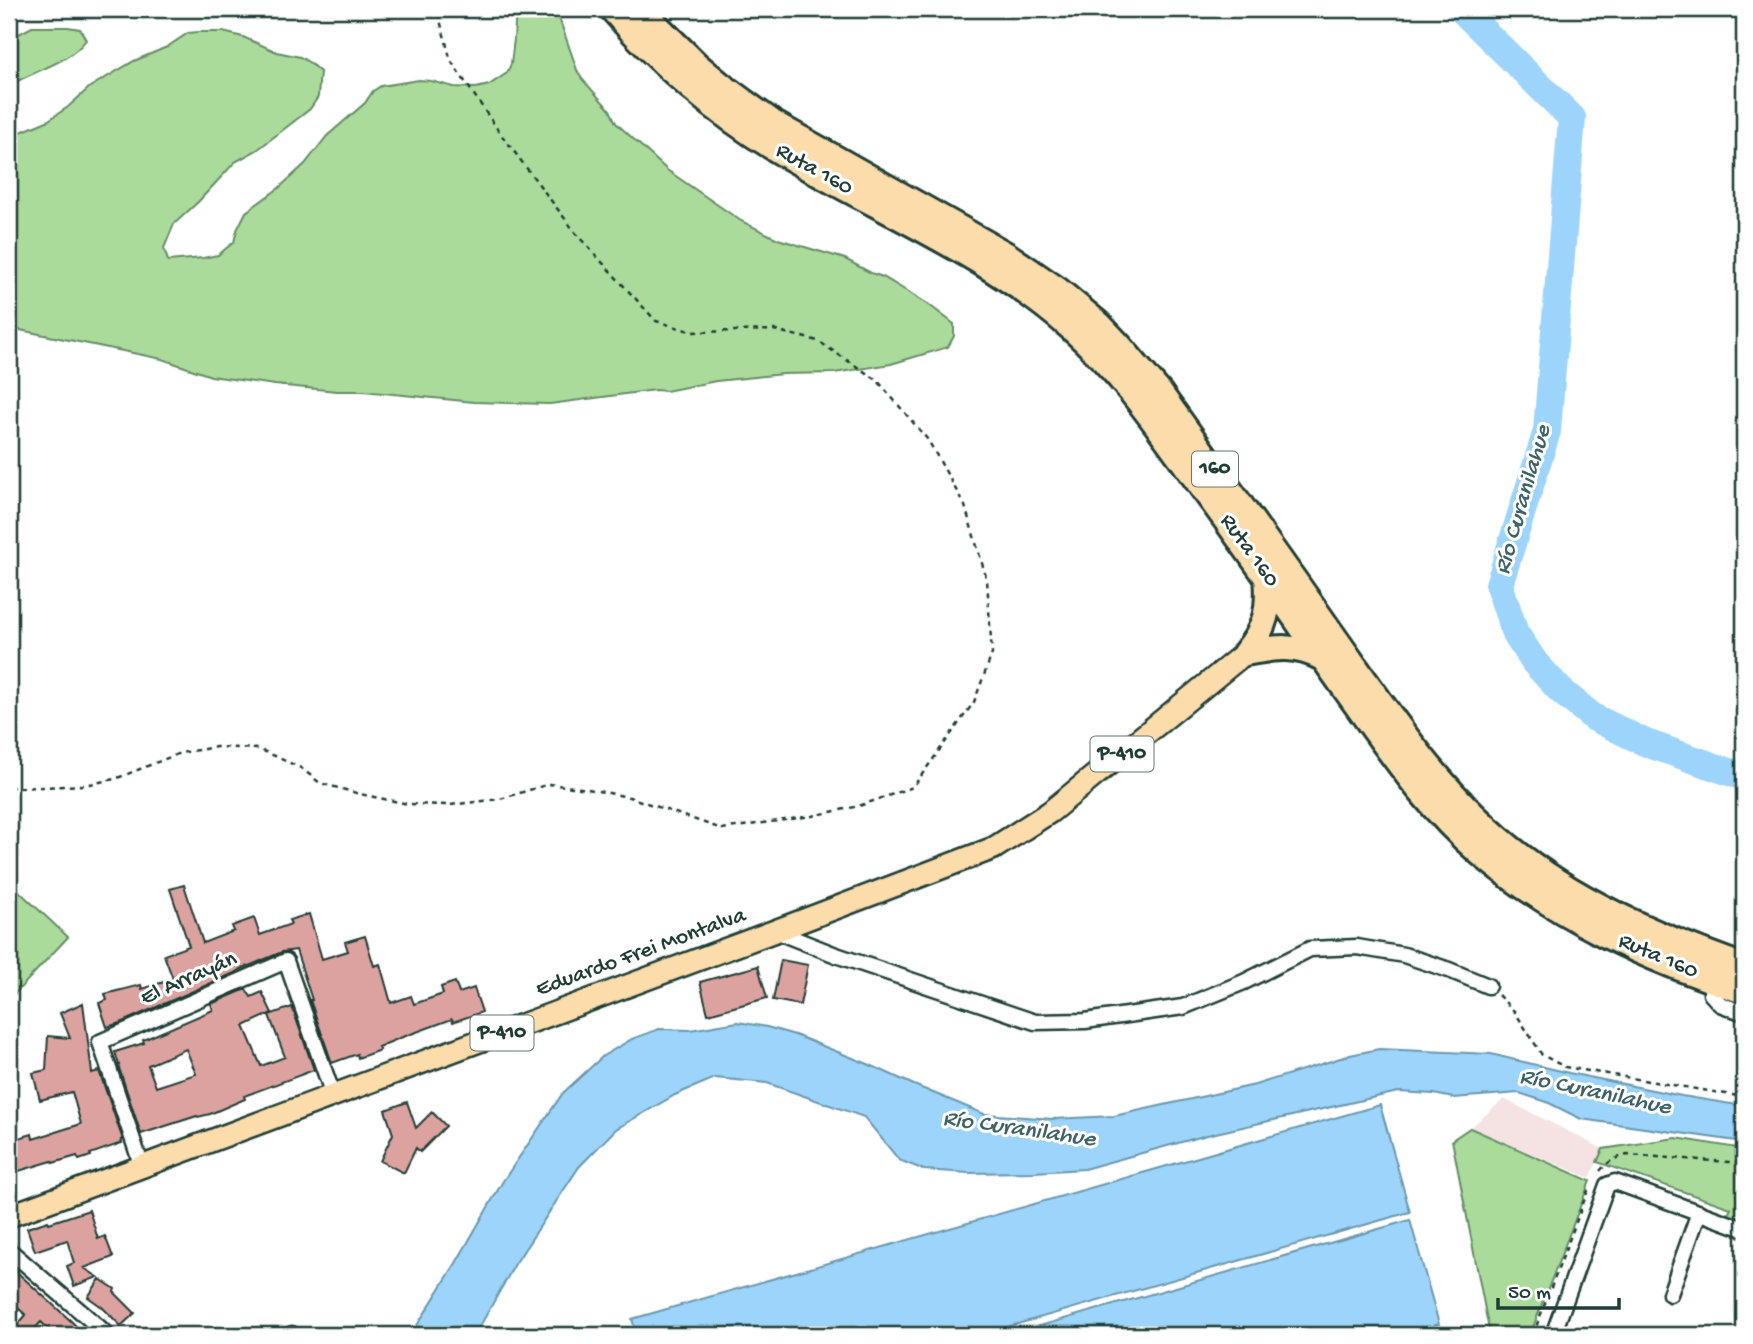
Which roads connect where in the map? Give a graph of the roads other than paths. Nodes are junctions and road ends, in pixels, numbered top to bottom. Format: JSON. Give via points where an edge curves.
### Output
{"nodes":[{"id":1,"x":612,"y":9,"type":"edge"},
{"id":2,"x":640,"y":9,"type":"edge"},
{"id":3,"x":1267,"y":576,"type":"junction"},
{"id":4,"x":1245,"y":653,"type":"junction"},
{"id":5,"x":1324,"y":659,"type":"junction"},
{"id":6,"x":775,"y":931,"type":"junction"},
{"id":7,"x":1744,"y":967,"type":"edge"},
{"id":8,"x":1714,"y":981,"type":"junction"},
{"id":9,"x":1488,"y":986,"type":"road end"},
{"id":10,"x":1744,"y":991,"type":"edge"},
{"id":11,"x":1744,"y":1013,"type":"edge"},
{"id":12,"x":333,"y":1095,"type":"junction"},
{"id":13,"x":142,"y":1167,"type":"junction"},
{"id":14,"x":1699,"y":1212,"type":"junction"},
{"id":15,"x":9,"y":1216,"type":"edge"},
{"id":16,"x":1744,"y":1228,"type":"edge"},
{"id":17,"x":9,"y":1250,"type":"edge"},
{"id":18,"x":1670,"y":1294,"type":"dead end"},
{"id":19,"x":108,"y":1335,"type":"edge"},
{"id":20,"x":1553,"y":1335,"type":"edge"}],
"edges":[{"from":1,"to":3,"type":"highway","name":"Ruta 160","number":"160","via":[[674,73],[723,114],[802,164],[997,272],[1070,328],[1144,407]]},
{"from":2,"to":7,"type":"highway","name":"Ruta 160","number":"160","via":[[697,65],[756,111],[1007,255],[1100,325],[1160,393],[1410,742],[1501,840],[1607,911]]},
{"from":3,"to":4,"type":"highway","via":[[1265,620]]},
{"from":3,"to":5,"type":"highway","name":"Ruta 160","number":"160"},
{"from":4,"to":5,"type":"highway","via":[[1289,647]]},
{"from":4,"to":6,"type":"main road","name":"Eduardo Frei Montalva","number":"P-410","via":[[1050,812],[994,848]]},
{"from":5,"to":8,"type":"highway","name":"Ruta 160","number":"160","via":[[1416,786],[1487,859],[1570,916],[1641,952]]},
{"from":6,"to":9,"type":"street","via":[[1035,1022],[1085,1021],[1183,1007],[1310,949],[1357,947],[1404,955]]},
{"from":6,"to":12,"type":"main road","name":"Eduardo Frei Montalva","number":"P-410"},
{"from":8,"to":10,"type":"highway","name":"Ruta 160","number":"160"},
{"from":8,"to":11,"type":"street","via":[[1711,994],[1720,1004]]},
{"from":12,"to":13,"type":"main road","name":"Eduardo Frei Montalva","number":"P-410"},
{"from":12,"to":13,"type":"street","name":"El Arrayán","via":[[286,961],[100,1042]]},
{"from":13,"to":15,"type":"main road","name":"Eduardo Frei Montalva","number":"P-410"},
{"from":14,"to":16,"type":"street"},
{"from":14,"to":18,"type":"street"},
{"from":14,"to":20,"type":"street","via":[[1615,1182],[1607,1185]]},
{"from":17,"to":19,"type":"street"}]}
